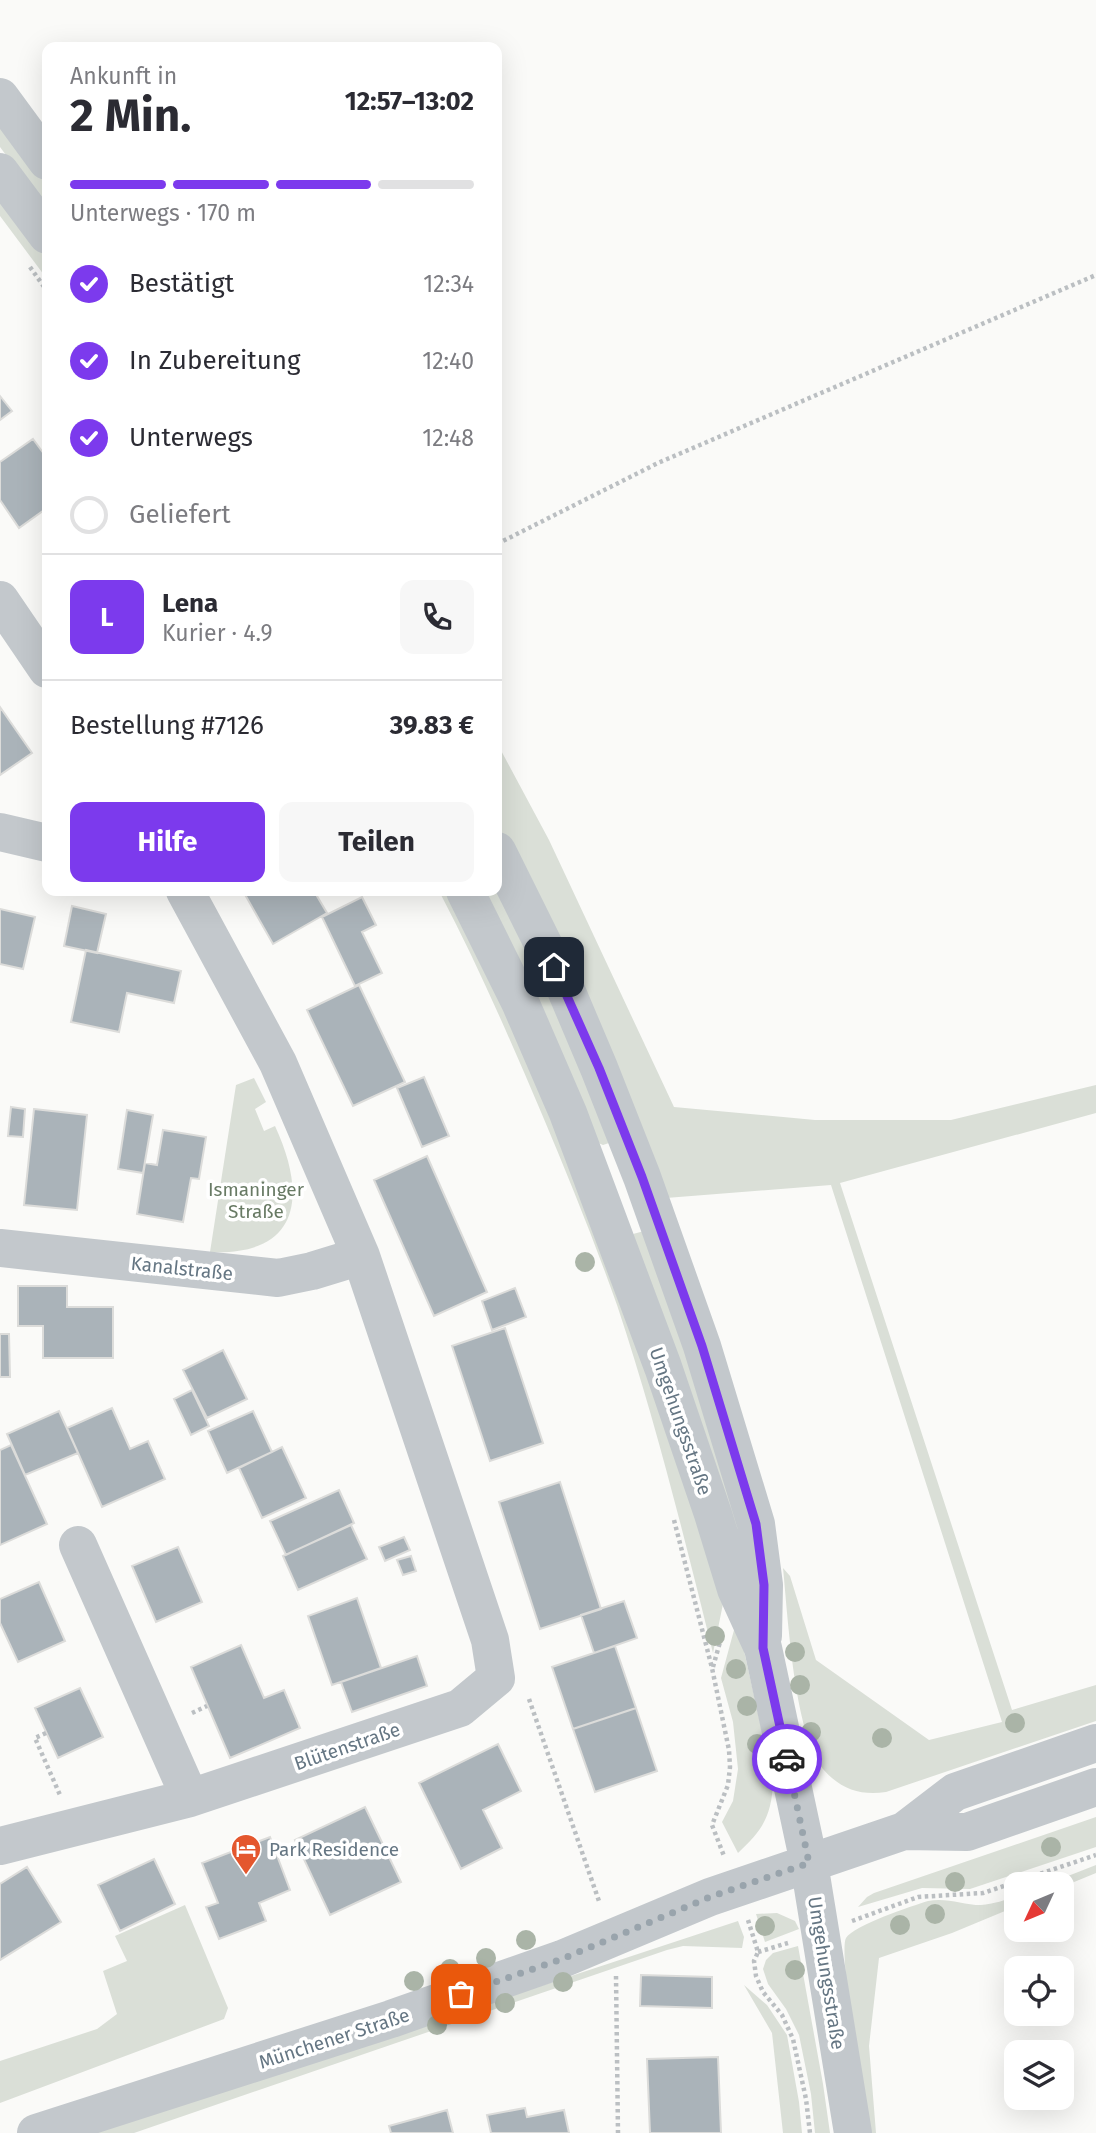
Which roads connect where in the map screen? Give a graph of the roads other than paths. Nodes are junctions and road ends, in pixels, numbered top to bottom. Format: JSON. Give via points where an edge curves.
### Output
{"nodes":[{"id":1,"x":0,"y":97,"type":"edge"},
{"id":2,"x":42,"y":153,"type":"edge"},
{"id":3,"x":0,"y":172,"type":"edge"},
{"id":4,"x":42,"y":228,"type":"edge"},
{"id":5,"x":0,"y":600,"type":"edge"},
{"id":6,"x":42,"y":662,"type":"edge"},
{"id":7,"x":0,"y":832,"type":"edge"},
{"id":8,"x":42,"y":842,"type":"edge"},
{"id":9,"x":502,"y":861,"type":"edge"},
{"id":10,"x":188,"y":896,"type":"edge"},
{"id":11,"x":467,"y":896,"type":"edge"},
{"id":12,"x":642,"y":1177,"type":"junction"},
{"id":13,"x":598,"y":1193,"type":"junction"},
{"id":14,"x":0,"y":1248,"type":"edge"},
{"id":15,"x":361,"y":1256,"type":"junction"},
{"id":16,"x":78,"y":1545,"type":"dead end"},
{"id":17,"x":763,"y":1648,"type":"junction"},
{"id":18,"x":1096,"y":1743,"type":"edge"},
{"id":19,"x":1096,"y":1787,"type":"edge"},
{"id":20,"x":190,"y":1798,"type":"junction"},
{"id":21,"x":904,"y":1831,"type":"junction"},
{"id":22,"x":0,"y":1846,"type":"edge"},
{"id":23,"x":809,"y":1863,"type":"junction"},
{"id":24,"x":36,"y":2133,"type":"edge"},
{"id":25,"x":853,"y":2133,"type":"edge"}],
"edges":[{"from":1,"to":2,"type":"street"},
{"from":3,"to":4,"type":"street"},
{"from":5,"to":6,"type":"street"},
{"from":7,"to":8,"type":"street"},
{"from":9,"to":12,"type":"street","name":"Umgehungsstraße","via":[[566,990]]},
{"from":10,"to":15,"type":"street","via":[[278,1063]]},
{"from":11,"to":13,"type":"street","name":"Umgehungsstraße","via":[[520,1002]]},
{"from":12,"to":13,"type":"street"},
{"from":12,"to":17,"type":"street","name":"Umgehungsstraße","via":[[702,1346],[756,1524],[764,1585]]},
{"from":13,"to":17,"type":"street","name":"Umgehungsstraße","via":[[663,1367],[736,1589]]},
{"from":14,"to":15,"type":"street","name":"Kanalstraße","via":[[278,1278]]},
{"from":15,"to":20,"type":"street","name":"Blütenstraße","via":[[490,1640],[496,1678],[460,1708]]},
{"from":16,"to":20,"type":"street"},
{"from":17,"to":23,"type":"street","name":"Umgehungsstraße"},
{"from":18,"to":21,"type":"street","name":"Münchener Straße","via":[[955,1792]]},
{"from":19,"to":21,"type":"street","name":"Münchener Straße","via":[[967,1832]]},
{"from":20,"to":22,"type":"street","name":"Blütenstraße"},
{"from":21,"to":23,"type":"street","name":"Münchener Straße"},
{"from":23,"to":24,"type":"street","name":"Münchener Straße","via":[[710,1897],[542,1966]]},
{"from":23,"to":25,"type":"street","name":"Umgehungsstraße"}]}
